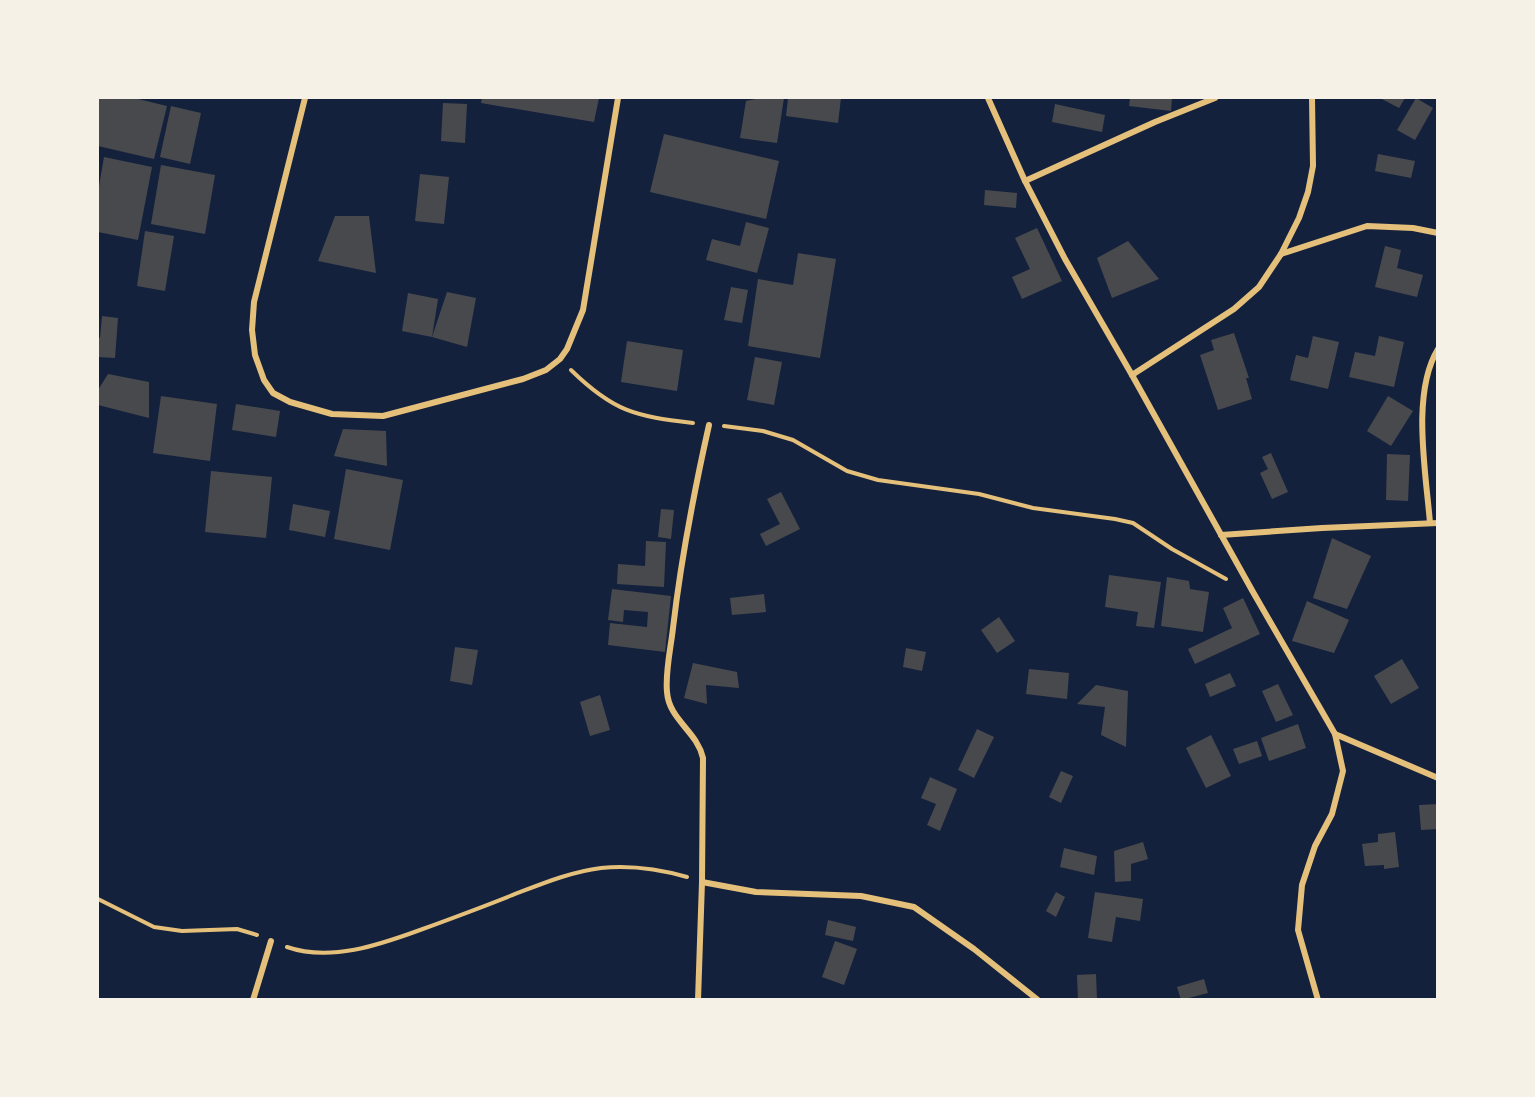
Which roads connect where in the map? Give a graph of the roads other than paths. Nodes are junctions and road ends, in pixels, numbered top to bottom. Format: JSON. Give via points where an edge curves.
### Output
{"nodes":[{"id":1,"x":305,"y":98,"type":"edge"},
{"id":2,"x":618,"y":98,"type":"edge"},
{"id":3,"x":988,"y":98,"type":"edge"},
{"id":4,"x":1215,"y":98,"type":"edge"},
{"id":5,"x":1312,"y":98,"type":"edge"},
{"id":6,"x":1025,"y":181,"type":"junction"},
{"id":7,"x":1437,"y":234,"type":"edge"},
{"id":8,"x":1281,"y":254,"type":"junction"},
{"id":9,"x":1437,"y":350,"type":"edge"},
{"id":10,"x":1132,"y":375,"type":"junction"},
{"id":11,"x":709,"y":424,"type":"road end"},
{"id":12,"x":1430,"y":522,"type":"junction"},
{"id":13,"x":1437,"y":524,"type":"edge"},
{"id":14,"x":1221,"y":535,"type":"junction"},
{"id":15,"x":1335,"y":734,"type":"junction"},
{"id":16,"x":1437,"y":778,"type":"edge"},
{"id":17,"x":702,"y":882,"type":"junction"},
{"id":18,"x":271,"y":941,"type":"road end"},
{"id":19,"x":253,"y":999,"type":"edge"},
{"id":20,"x":698,"y":999,"type":"edge"},
{"id":21,"x":1038,"y":999,"type":"edge"},
{"id":22,"x":1318,"y":999,"type":"edge"}],
"edges":[{"from":1,"to":2,"type":"street","via":[[254,302],[255,355],[273,393],[290,402],[332,414],[383,416],[523,379],[546,370],[560,359],[583,310]]},
{"from":3,"to":6,"type":"street"},
{"from":4,"to":6,"type":"street"},
{"from":5,"to":8,"type":"street","via":[[1313,166],[1308,192]]},
{"from":6,"to":10,"type":"street"},
{"from":7,"to":8,"type":"street","via":[[1413,228],[1367,226]]},
{"from":8,"to":10,"type":"street","via":[[1259,287],[1234,309]]},
{"from":9,"to":12,"type":"street","via":[[1424,389],[1422,431]]},
{"from":10,"to":14,"type":"street"},
{"from":11,"to":17,"type":"street","via":[[678,590],[667,692],[680,723],[701,746]]},
{"from":12,"to":13,"type":"street"},
{"from":12,"to":14,"type":"street"},
{"from":14,"to":15,"type":"street"},
{"from":15,"to":16,"type":"street"},
{"from":15,"to":22,"type":"street","via":[[1343,771],[1332,814],[1315,846],[1302,885],[1298,930]]},
{"from":17,"to":20,"type":"street"},
{"from":17,"to":21,"type":"street","via":[[756,892],[861,896],[914,907]]},
{"from":18,"to":19,"type":"street"}]}
